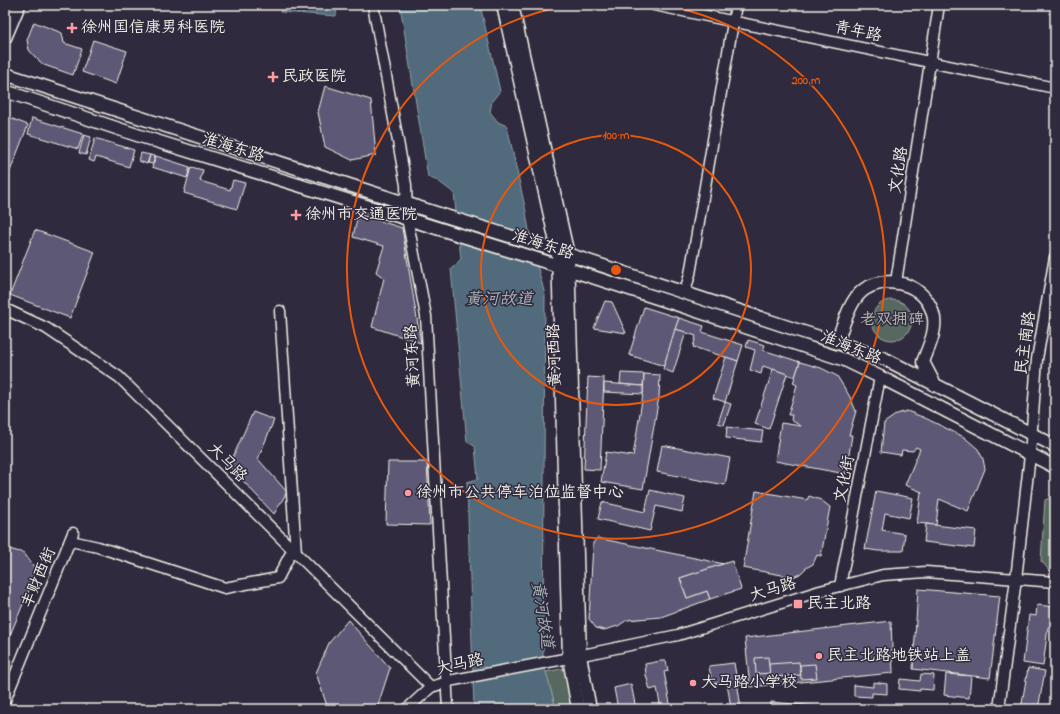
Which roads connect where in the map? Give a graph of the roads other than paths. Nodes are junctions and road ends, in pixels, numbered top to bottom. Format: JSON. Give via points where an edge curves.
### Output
{"nodes":[{"id":1,"x":19,"y":5,"type":"edge"},
{"id":2,"x":373,"y":5,"type":"edge"},
{"id":3,"x":503,"y":5,"type":"edge"},
{"id":4,"x":512,"y":5,"type":"edge"},
{"id":5,"x":654,"y":5,"type":"edge"},
{"id":6,"x":736,"y":5,"type":"edge"},
{"id":7,"x":939,"y":5,"type":"edge"},
{"id":8,"x":734,"y":22,"type":"junction"},
{"id":9,"x":5,"y":38,"type":"edge"},
{"id":10,"x":931,"y":62,"type":"junction"},
{"id":11,"x":5,"y":74,"type":"edge"},
{"id":12,"x":1055,"y":88,"type":"edge"},
{"id":13,"x":5,"y":91,"type":"edge"},
{"id":14,"x":406,"y":203,"type":"junction"},
{"id":15,"x":407,"y":218,"type":"junction"},
{"id":16,"x":563,"y":253,"type":"junction"},
{"id":17,"x":1055,"y":257,"type":"edge"},
{"id":18,"x":564,"y":268,"type":"junction"},
{"id":19,"x":896,"y":282,"type":"junction"},
{"id":20,"x":685,"y":292,"type":"junction"},
{"id":21,"x":5,"y":309,"type":"edge"},
{"id":22,"x":280,"y":311,"type":"dead end"},
{"id":23,"x":829,"y":340,"type":"junction"},
{"id":24,"x":880,"y":377,"type":"junction"},
{"id":25,"x":935,"y":385,"type":"junction"},
{"id":26,"x":1032,"y":434,"type":"junction"},
{"id":27,"x":1055,"y":446,"type":"edge"},
{"id":28,"x":1030,"y":455,"type":"junction"},
{"id":29,"x":1055,"y":467,"type":"edge"},
{"id":30,"x":294,"y":551,"type":"junction"},
{"id":31,"x":1016,"y":579,"type":"junction"},
{"id":32,"x":1055,"y":582,"type":"edge"},
{"id":33,"x":840,"y":586,"type":"junction"},
{"id":34,"x":571,"y":658,"type":"junction"},
{"id":35,"x":450,"y":681,"type":"junction"},
{"id":36,"x":432,"y":687,"type":"junction"},
{"id":37,"x":5,"y":700,"type":"edge"},
{"id":38,"x":406,"y":709,"type":"edge"},
{"id":39,"x":448,"y":709,"type":"edge"},
{"id":40,"x":578,"y":709,"type":"edge"},
{"id":41,"x":590,"y":709,"type":"edge"},
{"id":42,"x":999,"y":709,"type":"edge"}],
"edges":[{"from":1,"to":9,"type":"main road"},
{"from":2,"to":14,"type":"street","name":"黄河东路","via":[[406,185]]},
{"from":3,"to":16,"type":"main road","name":"黄河西路"},
{"from":4,"to":16,"type":"main road","name":"黄河西路"},
{"from":5,"to":8,"type":"street","name":"青年路"},
{"from":6,"to":8,"type":"street"},
{"from":7,"to":10,"type":"street","name":"文化路"},
{"from":8,"to":10,"type":"street","name":"青年路"},
{"from":8,"to":20,"type":"street"},
{"from":10,"to":12,"type":"street","name":"青年路"},
{"from":10,"to":19,"type":"street","name":"文化路"},
{"from":11,"to":14,"type":"main road","name":"淮海东路"},
{"from":13,"to":15,"type":"main road","name":"淮海东路","via":[[140,136]]},
{"from":14,"to":15,"type":"street","name":"黄河东路"},
{"from":14,"to":16,"type":"main road","name":"淮海东路"},
{"from":15,"to":18,"type":"main road","name":"淮海东路"},
{"from":15,"to":35,"type":"street","name":"黄河东路","via":[[426,316]]},
{"from":16,"to":18,"type":"main road","name":"黄河西路"},
{"from":16,"to":20,"type":"main road","name":"淮海东路"},
{"from":17,"to":26,"type":"street","name":"民主南路","via":[[1037,359]]},
{"from":18,"to":24,"type":"main road","name":"淮海东路","via":[[845,360]]},
{"from":18,"to":34,"type":"main road","name":"黄河西路"},
{"from":19,"to":23,"type":"main road","via":[[877,283],[863,290],[853,301],[840,334]]},
{"from":19,"to":25,"type":"main road","via":[[919,292],[929,304],[934,318],[934,333],[923,362]]},
{"from":20,"to":23,"type":"main road","name":"淮海东路"},
{"from":21,"to":30,"type":"street","name":"大马路","via":[[46,328],[119,377]]},
{"from":22,"to":30,"type":"street"},
{"from":23,"to":25,"type":"main road","name":"淮海东路","via":[[885,359]]},
{"from":24,"to":28,"type":"main road","name":"淮海东路"},
{"from":24,"to":33,"type":"street","name":"文化街"},
{"from":25,"to":26,"type":"main road","name":"淮海东路"},
{"from":26,"to":27,"type":"main road","name":"淮海东路"},
{"from":26,"to":28,"type":"street"},
{"from":28,"to":29,"type":"main road","name":"淮海东路"},
{"from":28,"to":31,"type":"street"},
{"from":30,"to":36,"type":"street","name":"大马路"},
{"from":30,"to":37,"type":"street","name":"丰财西街","via":[[278,578],[225,588],[72,537]]},
{"from":31,"to":32,"type":"street","name":"大马路"},
{"from":31,"to":33,"type":"street","name":"大马路","via":[[926,572],[883,575]]},
{"from":31,"to":42,"type":"street"},
{"from":33,"to":34,"type":"street","name":"大马路","via":[[678,635]]},
{"from":34,"to":35,"type":"street","name":"大马路","bridge":true},
{"from":34,"to":40,"type":"main road","name":"黄河西路"},
{"from":34,"to":41,"type":"main road","name":"黄河西路"},
{"from":35,"to":36,"type":"street","name":"大马路"},
{"from":35,"to":39,"type":"street","name":"黄河东路"},
{"from":36,"to":38,"type":"street"}]}
